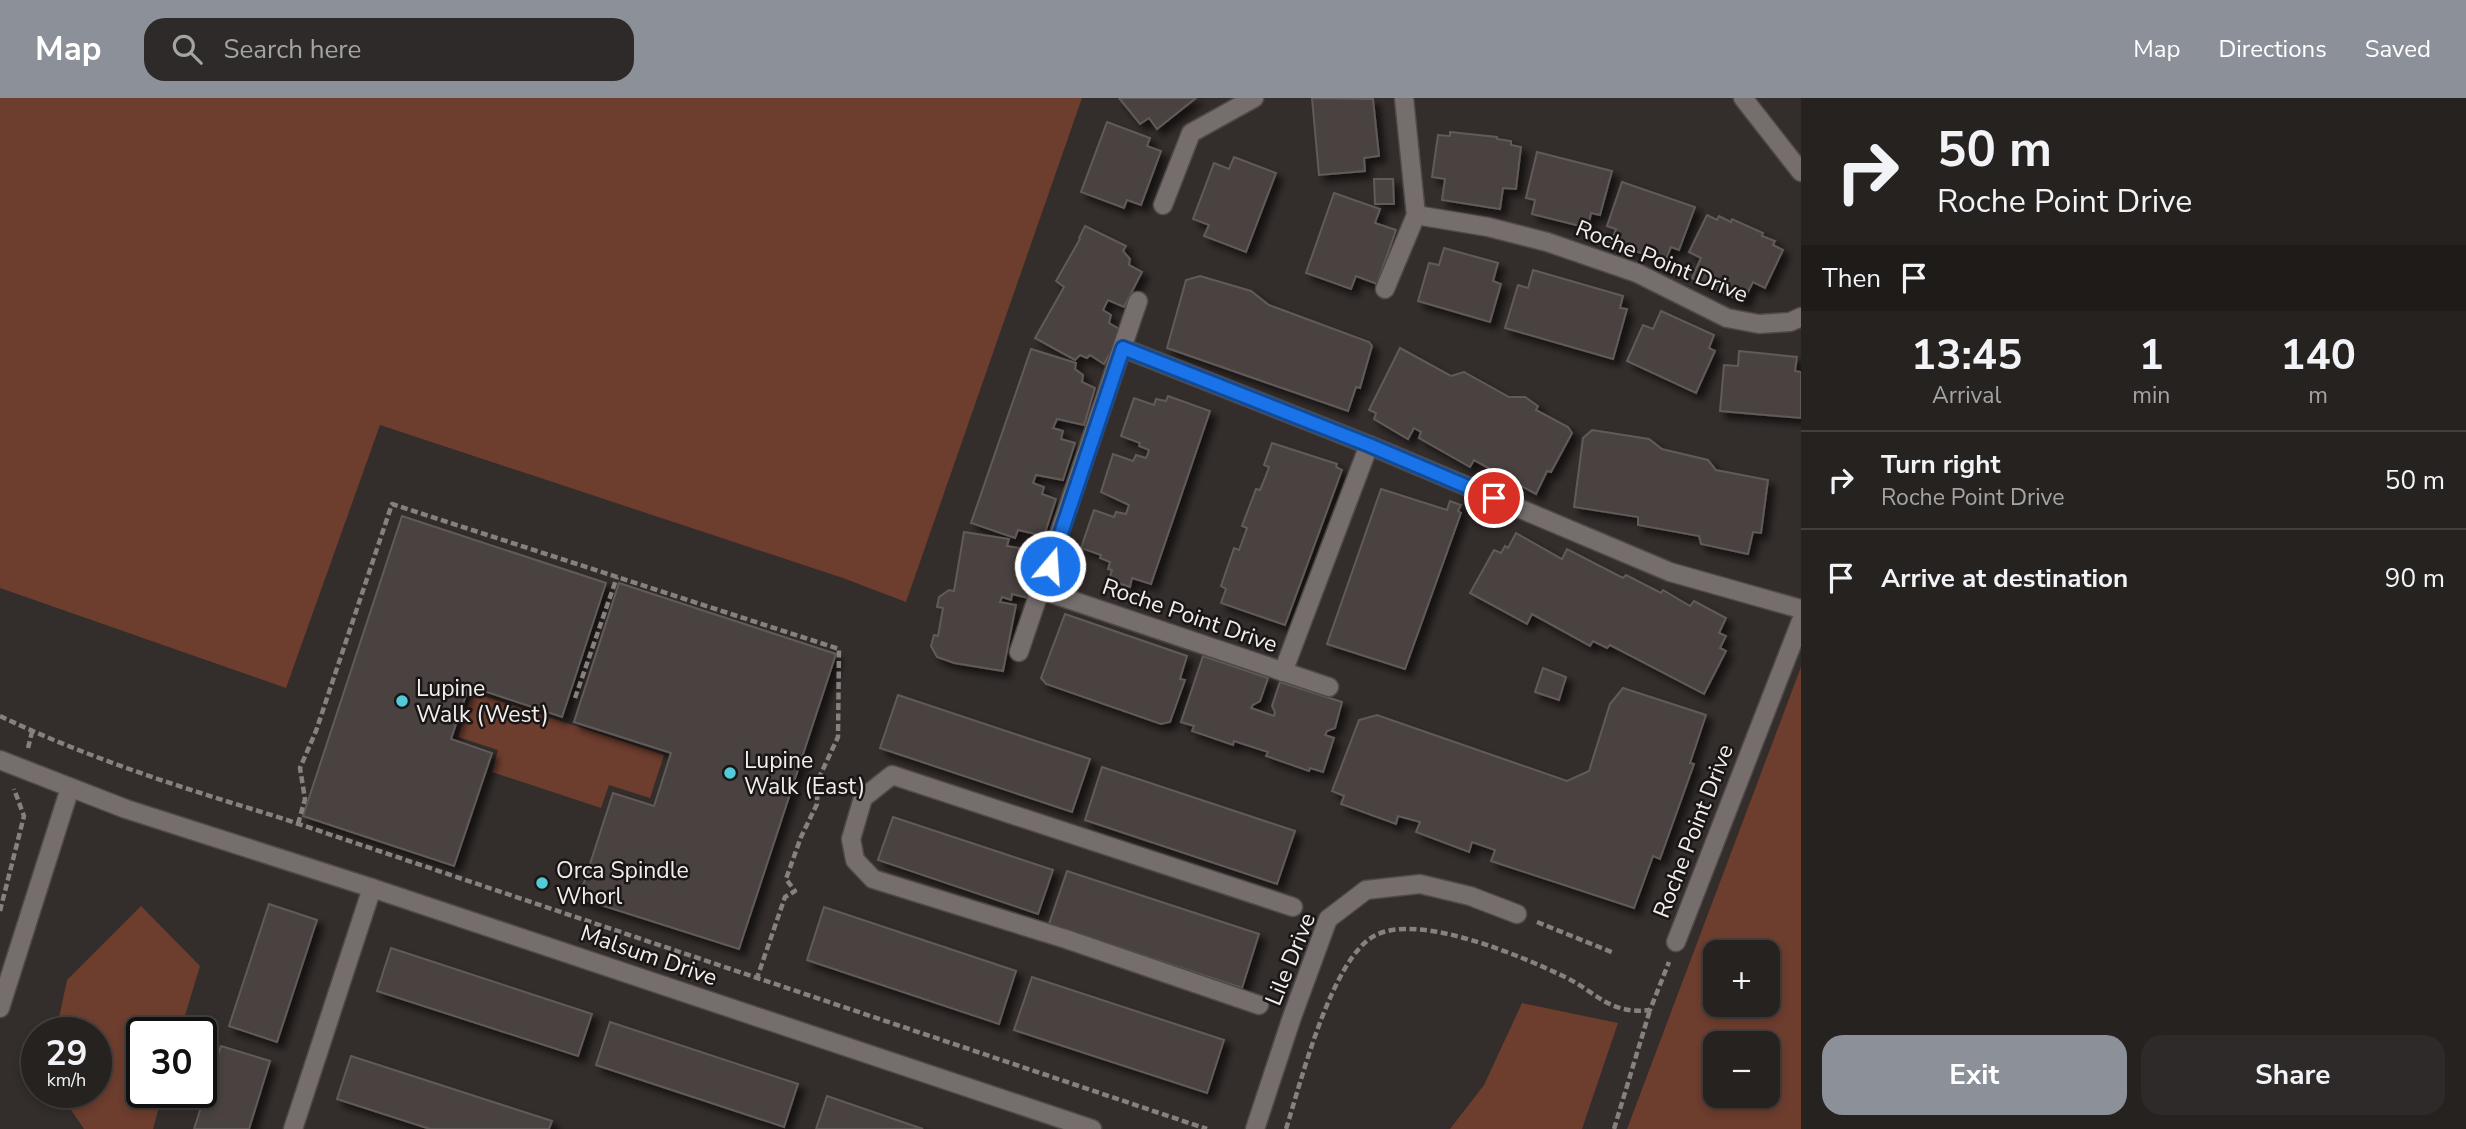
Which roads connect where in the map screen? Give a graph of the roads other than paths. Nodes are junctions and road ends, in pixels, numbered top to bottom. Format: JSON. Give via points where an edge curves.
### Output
{"nodes":[{"id":1,"x":1254,"y":98,"type":"edge"},
{"id":2,"x":1404,"y":98,"type":"edge"},
{"id":3,"x":1751,"y":101,"type":"edge"},
{"id":4,"x":1801,"y":172,"type":"edge"},
{"id":5,"x":1163,"y":205,"type":"dead end"},
{"id":6,"x":1416,"y":215,"type":"junction"},
{"id":7,"x":1385,"y":289,"type":"dead end"},
{"id":8,"x":1138,"y":301,"type":"dead end"},
{"id":9,"x":1801,"y":317,"type":"edge"},
{"id":10,"x":1123,"y":348,"type":"junction"},
{"id":11,"x":1369,"y":445,"type":"junction"},
{"id":12,"x":1041,"y":590,"type":"junction"},
{"id":13,"x":1801,"y":609,"type":"edge"},
{"id":14,"x":1801,"y":621,"type":"edge"},
{"id":15,"x":1019,"y":652,"type":"dead end"},
{"id":16,"x":1283,"y":672,"type":"junction"},
{"id":17,"x":1329,"y":687,"type":"dead end"},
{"id":18,"x":0,"y":760,"type":"edge"},
{"id":19,"x":70,"y":788,"type":"junction"},
{"id":20,"x":372,"y":888,"type":"junction"},
{"id":21,"x":1293,"y":907,"type":"dead end"},
{"id":22,"x":1517,"y":914,"type":"road end"},
{"id":23,"x":1676,"y":942,"type":"road end"},
{"id":24,"x":1259,"y":1006,"type":"dead end"},
{"id":25,"x":0,"y":1008,"type":"edge"},
{"id":26,"x":1064,"y":1125,"type":"edge"},
{"id":27,"x":293,"y":1129,"type":"edge"},
{"id":28,"x":1092,"y":1129,"type":"edge"},
{"id":29,"x":1255,"y":1129,"type":"edge"}],
"edges":[{"from":1,"to":5,"type":"street","via":[[1191,133]]},
{"from":2,"to":6,"type":"street"},
{"from":3,"to":4,"type":"street"},
{"from":6,"to":7,"type":"street"},
{"from":6,"to":9,"type":"street","name":"Roche Point Drive","via":[[1547,242],[1637,273],[1727,318],[1759,324]]},
{"from":8,"to":10,"type":"street"},
{"from":10,"to":11,"type":"street"},
{"from":10,"to":12,"type":"street"},
{"from":11,"to":13,"type":"street","via":[[1670,572]]},
{"from":11,"to":16,"type":"street","name":"Roche Point Drive"},
{"from":12,"to":15,"type":"street"},
{"from":12,"to":16,"type":"street","name":"Roche Point Drive"},
{"from":14,"to":23,"type":"street","name":"Roche Point Drive"},
{"from":16,"to":17,"type":"street","name":"Roche Point Drive"},
{"from":18,"to":19,"type":"street","name":"Malsum Drive"},
{"from":19,"to":20,"type":"street","name":"Malsum Drive"},
{"from":19,"to":25,"type":"street"},
{"from":20,"to":26,"type":"street","name":"Malsum Drive"},
{"from":20,"to":27,"type":"street"},
{"from":21,"to":24,"type":"street","via":[[892,775],[863,797],[851,839],[855,860],[873,879]]},
{"from":22,"to":29,"type":"street","name":"Lile Drive","via":[[1471,896],[1420,884],[1366,890],[1328,919]]},
{"from":26,"to":28,"type":"street","name":"Malsum Drive"}]}
